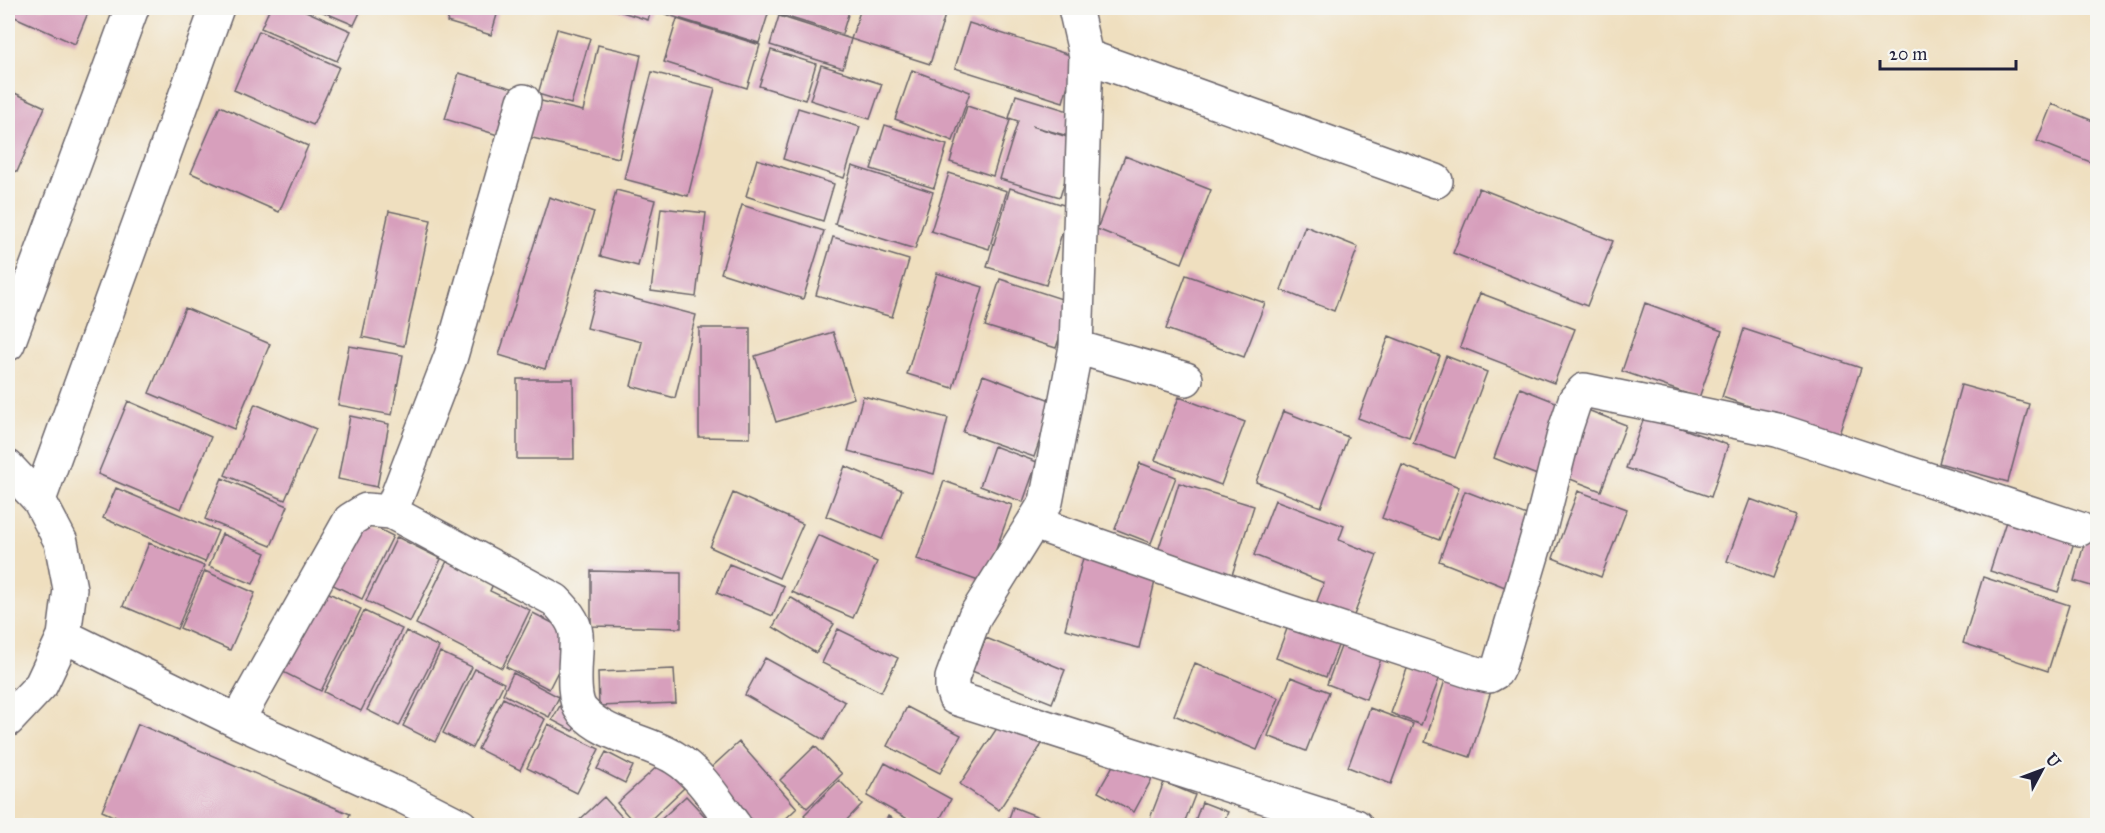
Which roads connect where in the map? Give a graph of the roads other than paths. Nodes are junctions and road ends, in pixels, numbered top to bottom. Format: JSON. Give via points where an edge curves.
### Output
{"nodes":[{"id":1,"x":132,"y":8,"type":"edge"},
{"id":2,"x":217,"y":8,"type":"edge"},
{"id":3,"x":1075,"y":8,"type":"edge"},
{"id":4,"x":1086,"y":56,"type":"junction"},
{"id":5,"x":524,"y":101,"type":"dead end"},
{"id":6,"x":1436,"y":181,"type":"dead end"},
{"id":7,"x":8,"y":344,"type":"edge"},
{"id":8,"x":1076,"y":347,"type":"junction"},
{"id":9,"x":1186,"y":379,"type":"dead end"},
{"id":10,"x":8,"y":467,"type":"edge"},
{"id":11,"x":39,"y":500,"type":"junction"},
{"id":12,"x":391,"y":512,"type":"junction"},
{"id":13,"x":1034,"y":523,"type":"junction"},
{"id":14,"x":2080,"y":529,"type":"dead end"},
{"id":15,"x":64,"y":636,"type":"junction"},
{"id":16,"x":8,"y":720,"type":"edge"},
{"id":17,"x":237,"y":721,"type":"junction"},
{"id":18,"x":404,"y":811,"type":"edge"},
{"id":19,"x":461,"y":825,"type":"edge"},
{"id":20,"x":735,"y":825,"type":"edge"},
{"id":21,"x":1356,"y":825,"type":"edge"}],
"edges":[{"from":1,"to":7,"type":"street"},
{"from":2,"to":11,"type":"street"},
{"from":3,"to":4,"type":"street"},
{"from":4,"to":6,"type":"street"},
{"from":4,"to":8,"type":"street"},
{"from":5,"to":12,"type":"street","via":[[451,356]]},
{"from":8,"to":9,"type":"street"},
{"from":8,"to":13,"type":"street","via":[[1046,502]]},
{"from":10,"to":11,"type":"street"},
{"from":11,"to":15,"type":"street","via":[[61,542],[70,589]]},
{"from":12,"to":17,"type":"street","via":[[366,510],[350,520]]},
{"from":12,"to":20,"type":"street","via":[[555,600],[567,612],[576,632],[575,687],[580,709],[601,726],[673,756],[690,768]]},
{"from":13,"to":14,"type":"street","via":[[1489,676],[1500,666],[1542,525],[1565,430],[1575,400],[1584,390],[1777,430]]},
{"from":13,"to":21,"type":"street","via":[[975,616],[952,678],[955,698]]},
{"from":15,"to":16,"type":"street","via":[[41,685]]},
{"from":15,"to":17,"type":"street"},
{"from":17,"to":18,"type":"street"},
{"from":18,"to":19,"type":"street"}]}
